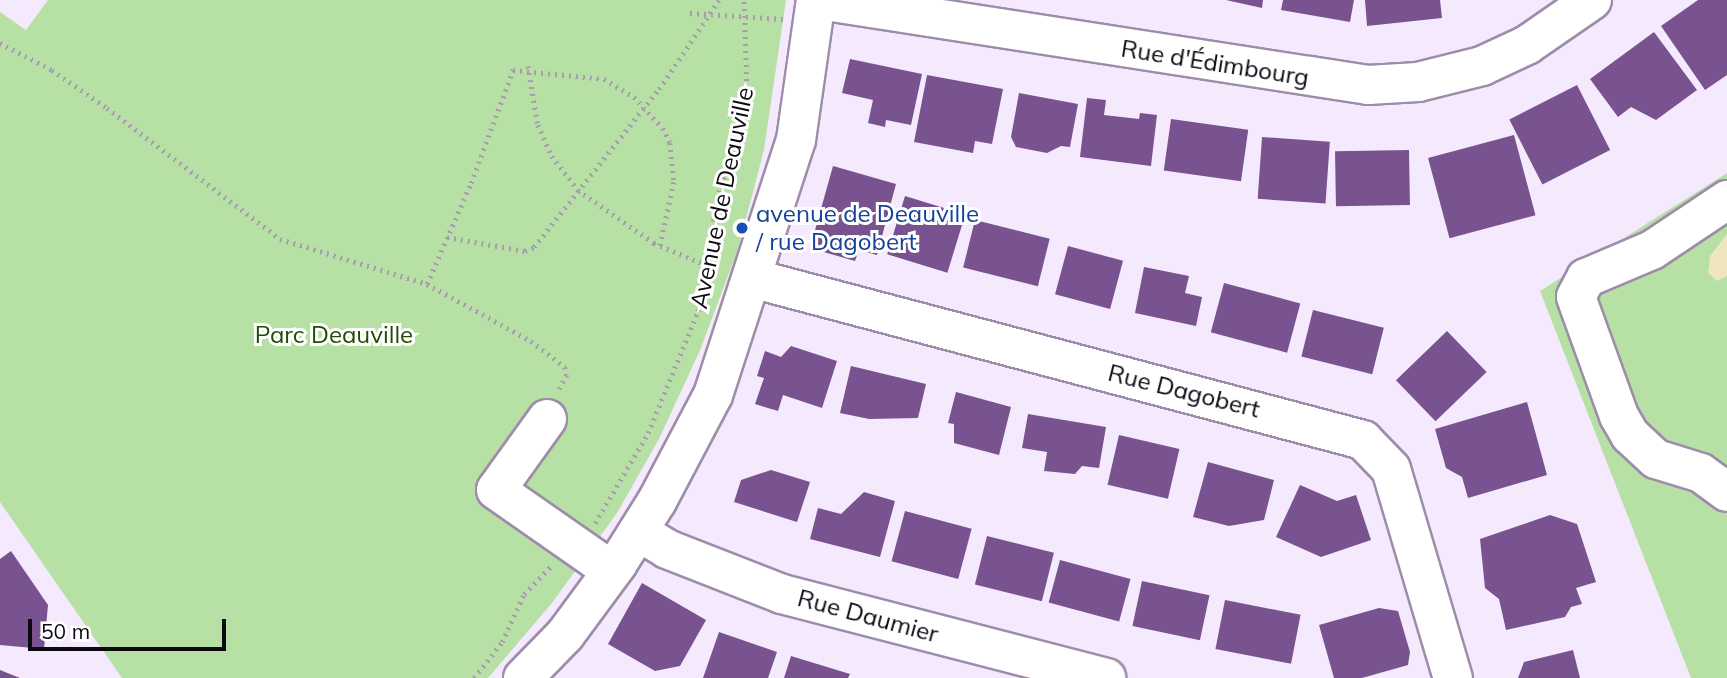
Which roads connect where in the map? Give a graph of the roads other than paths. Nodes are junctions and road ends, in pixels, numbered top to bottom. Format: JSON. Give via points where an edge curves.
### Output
{"nodes":[{"id":1,"x":1592,"y":0,"type":"edge"},
{"id":2,"x":808,"y":7,"type":"edge"},
{"id":3,"x":1727,"y":200,"type":"edge"},
{"id":4,"x":755,"y":279,"type":"junction"},
{"id":5,"x":547,"y":419,"type":"road end"},
{"id":6,"x":1727,"y":492,"type":"edge"},
{"id":7,"x":639,"y":532,"type":"junction"},
{"id":8,"x":612,"y":571,"type":"junction"},
{"id":9,"x":523,"y":678,"type":"edge"},
{"id":10,"x":1106,"y":678,"type":"edge"},
{"id":11,"x":1453,"y":678,"type":"edge"}],
"edges":[{"from":1,"to":2,"type":"street","name":"Rue d'Édimbourg","via":[[1527,45],[1482,66],[1418,82],[1368,85]]},
{"from":2,"to":4,"type":"street","name":"Avenue de Deauville","via":[[798,132]]},
{"from":3,"to":6,"type":"street","via":[[1652,250],[1586,278],[1576,297],[1630,435],[1656,459],[1701,473]]},
{"from":4,"to":7,"type":"street","name":"Avenue de Deauville","via":[[713,395]]},
{"from":4,"to":11,"type":"street","name":"Rue Dagobert","via":[[1363,440],[1384,458],[1394,476]]},
{"from":5,"to":8,"type":"street","via":[[496,490]]},
{"from":7,"to":8,"type":"street","name":"Avenue de Deauville"},
{"from":7,"to":10,"type":"street","name":"Rue Daumier","via":[[667,549],[782,594]]},
{"from":8,"to":9,"type":"street","name":"Avenue de Deauville","via":[[565,635]]}]}
